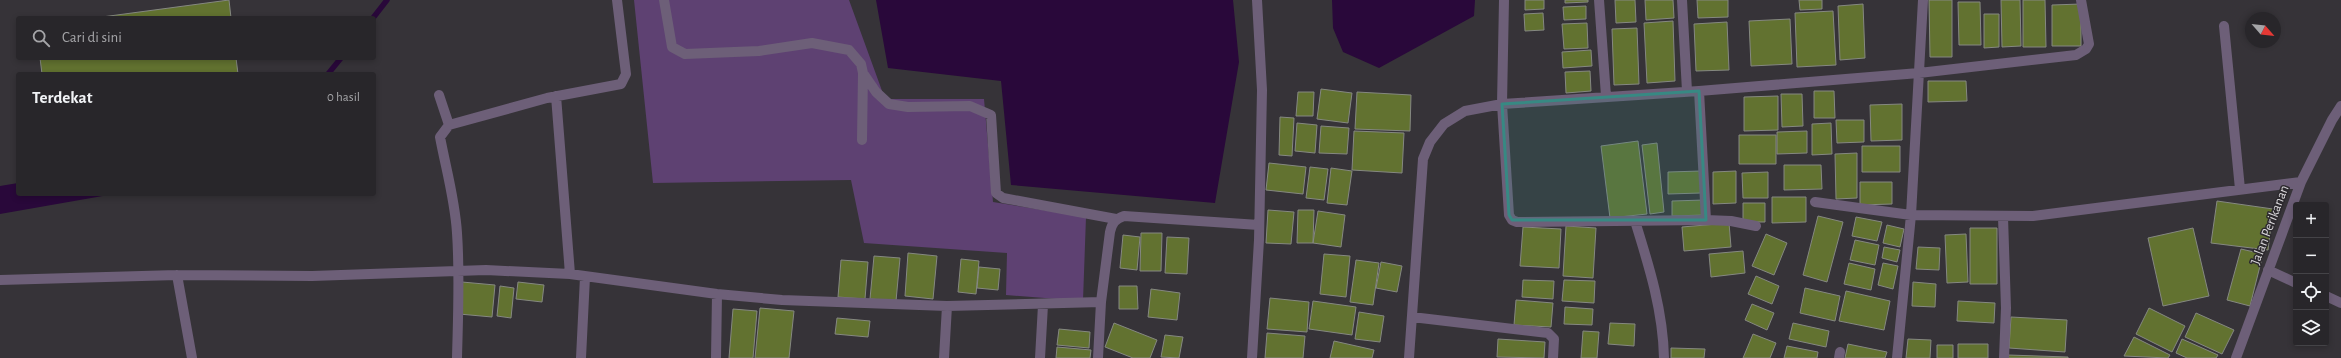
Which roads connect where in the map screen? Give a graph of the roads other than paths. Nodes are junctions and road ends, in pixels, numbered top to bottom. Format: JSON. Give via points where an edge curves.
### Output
{"nodes":[{"id":1,"x":617,"y":0,"type":"edge"},
{"id":2,"x":664,"y":0,"type":"edge"},
{"id":3,"x":1257,"y":0,"type":"edge"},
{"id":4,"x":1504,"y":0,"type":"edge"},
{"id":5,"x":1599,"y":0,"type":"edge"},
{"id":6,"x":1682,"y":0,"type":"edge"},
{"id":7,"x":1923,"y":0,"type":"edge"},
{"id":8,"x":2081,"y":0,"type":"edge"},
{"id":9,"x":2224,"y":26,"type":"dead end"},
{"id":10,"x":863,"y":73,"type":"junction"},
{"id":11,"x":1919,"y":73,"type":"junction"},
{"id":12,"x":1687,"y":91,"type":"junction"},
{"id":13,"x":1699,"y":91,"type":"junction"},
{"id":14,"x":440,"y":95,"type":"dead end"},
{"id":15,"x":556,"y":96,"type":"junction"},
{"id":16,"x":1606,"y":96,"type":"junction"},
{"id":17,"x":1502,"y":104,"type":"junction"},
{"id":18,"x":2341,"y":106,"type":"edge"},
{"id":19,"x":449,"y":126,"type":"junction"},
{"id":20,"x":862,"y":140,"type":"dead end"},
{"id":21,"x":2302,"y":182,"type":"junction"},
{"id":22,"x":2240,"y":190,"type":"junction"},
{"id":23,"x":1815,"y":202,"type":"dead end"},
{"id":24,"x":1911,"y":215,"type":"junction"},
{"id":25,"x":2003,"y":217,"type":"junction"},
{"id":26,"x":1116,"y":219,"type":"junction"},
{"id":27,"x":1706,"y":220,"type":"junction"},
{"id":28,"x":1635,"y":221,"type":"junction"},
{"id":29,"x":1259,"y":226,"type":"junction"},
{"id":30,"x":1756,"y":226,"type":"dead end"},
{"id":31,"x":459,"y":270,"type":"junction"},
{"id":32,"x":2268,"y":270,"type":"junction"},
{"id":33,"x":570,"y":274,"type":"junction"},
{"id":34,"x":177,"y":275,"type":"junction"},
{"id":35,"x":585,"y":276,"type":"junction"},
{"id":36,"x":0,"y":280,"type":"edge"},
{"id":37,"x":2293,"y":282,"type":"edge"},
{"id":38,"x":717,"y":294,"type":"junction"},
{"id":39,"x":2329,"y":297,"type":"edge"},
{"id":40,"x":1101,"y":302,"type":"junction"},
{"id":41,"x":2341,"y":303,"type":"edge"},
{"id":42,"x":1043,"y":305,"type":"junction"},
{"id":43,"x":947,"y":306,"type":"junction"},
{"id":44,"x":1412,"y":317,"type":"junction"},
{"id":45,"x":192,"y":358,"type":"edge"},
{"id":46,"x":457,"y":358,"type":"edge"},
{"id":47,"x":581,"y":358,"type":"edge"},
{"id":48,"x":716,"y":358,"type":"edge"},
{"id":49,"x":944,"y":358,"type":"edge"},
{"id":50,"x":1040,"y":358,"type":"edge"},
{"id":51,"x":1098,"y":358,"type":"edge"},
{"id":52,"x":1252,"y":358,"type":"edge"},
{"id":53,"x":1409,"y":358,"type":"edge"},
{"id":54,"x":1553,"y":358,"type":"edge"},
{"id":55,"x":1664,"y":358,"type":"edge"},
{"id":56,"x":1897,"y":358,"type":"edge"},
{"id":57,"x":2004,"y":358,"type":"edge"},
{"id":58,"x":2236,"y":358,"type":"edge"}],
"edges":[{"from":1,"to":15,"type":"street","via":[[626,74],[624,81]]},
{"from":2,"to":10,"type":"street","via":[[672,47],[685,54],[759,51],[812,43],[849,50],[861,64]]},
{"from":3,"to":29,"type":"street","via":[[1262,90]]},
{"from":4,"to":17,"type":"street"},
{"from":5,"to":16,"type":"street"},
{"from":6,"to":12,"type":"street"},
{"from":7,"to":11,"type":"street"},
{"from":8,"to":11,"type":"street","via":[[2089,44],[2076,55]]},
{"from":9,"to":22,"type":"street"},
{"from":10,"to":20,"type":"street"},
{"from":10,"to":26,"type":"street","via":[[876,92],[889,104],[908,107],[970,106],[991,115],[996,193],[1003,198]]},
{"from":11,"to":13,"type":"street"},
{"from":11,"to":24,"type":"street"},
{"from":12,"to":13,"type":"street"},
{"from":12,"to":16,"type":"street"},
{"from":13,"to":27,"type":"street"},
{"from":14,"to":19,"type":"street"},
{"from":15,"to":19,"type":"street"},
{"from":15,"to":33,"type":"street"},
{"from":16,"to":17,"type":"street"},
{"from":17,"to":28,"type":"street","via":[[1509,215],[1512,220]]},
{"from":17,"to":44,"type":"street","via":[[1465,112],[1444,124],[1430,142],[1423,159]]},
{"from":18,"to":21,"type":"street","name":"Jalan Perikanan"},
{"from":19,"to":31,"type":"street","via":[[440,137],[453,202]]},
{"from":21,"to":22,"type":"street"},
{"from":21,"to":32,"type":"street","name":"Jalan Perikanan"},
{"from":22,"to":25,"type":"street","via":[[2040,215]]},
{"from":23,"to":24,"type":"street"},
{"from":24,"to":25,"type":"street"},
{"from":24,"to":56,"type":"street"},
{"from":25,"to":57,"type":"street","via":[[2006,308]]},
{"from":26,"to":29,"type":"street","via":[[1124,216]]},
{"from":26,"to":40,"type":"street","via":[[1110,232]]},
{"from":27,"to":28,"type":"street"},
{"from":27,"to":30,"type":"street"},
{"from":28,"to":55,"type":"street","via":[[1655,287],[1664,336]]},
{"from":29,"to":52,"type":"street"},
{"from":31,"to":33,"type":"street"},
{"from":31,"to":34,"type":"street","via":[[312,276]]},
{"from":31,"to":46,"type":"street"},
{"from":32,"to":37,"type":"street"},
{"from":32,"to":58,"type":"street","name":"Jalan Perikanan"},
{"from":33,"to":35,"type":"street"},
{"from":34,"to":36,"type":"street"},
{"from":34,"to":45,"type":"street"},
{"from":35,"to":38,"type":"street"},
{"from":35,"to":47,"type":"street"},
{"from":38,"to":43,"type":"street","via":[[782,300]]},
{"from":38,"to":48,"type":"street"},
{"from":39,"to":41,"type":"street"},
{"from":40,"to":42,"type":"street"},
{"from":40,"to":51,"type":"street"},
{"from":42,"to":43,"type":"street"},
{"from":42,"to":50,"type":"street"},
{"from":43,"to":49,"type":"street"},
{"from":44,"to":53,"type":"street"},
{"from":44,"to":54,"type":"street","via":[[1548,333],[1554,339]]}]}
